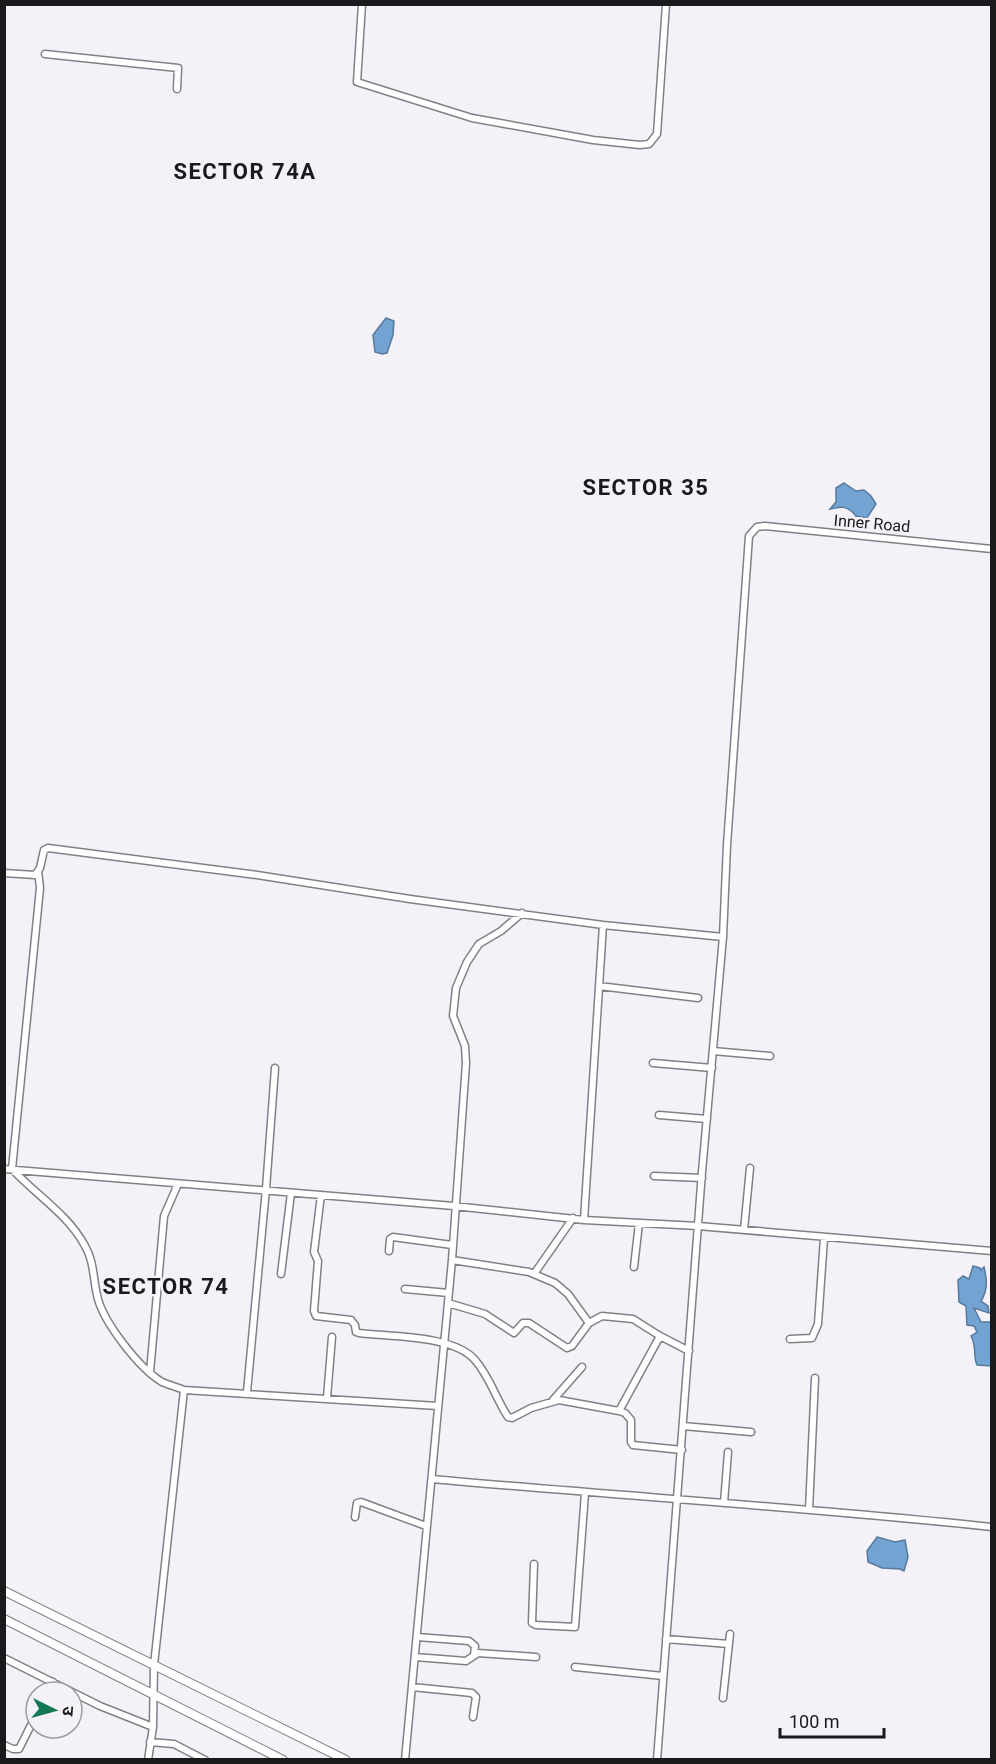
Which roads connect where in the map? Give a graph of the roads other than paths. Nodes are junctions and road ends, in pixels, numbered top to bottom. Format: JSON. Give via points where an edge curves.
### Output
{"nodes":[{"id":1,"x":362,"y":4,"type":"edge"},
{"id":2,"x":666,"y":4,"type":"edge"},
{"id":3,"x":45,"y":54,"type":"dead end"},
{"id":4,"x":177,"y":89,"type":"dead end"},
{"id":5,"x":992,"y":549,"type":"edge"},
{"id":6,"x":38,"y":871,"type":"junction"},
{"id":7,"x":4,"y":873,"type":"edge"},
{"id":8,"x":522,"y":913,"type":"junction"},
{"id":9,"x":603,"y":925,"type":"junction"},
{"id":10,"x":723,"y":937,"type":"junction"},
{"id":11,"x":599,"y":986,"type":"junction"},
{"id":12,"x":698,"y":998,"type":"dead end"},
{"id":13,"x":713,"y":1051,"type":"junction"},
{"id":14,"x":770,"y":1056,"type":"dead end"},
{"id":15,"x":654,"y":1063,"type":"dead end"},
{"id":16,"x":275,"y":1068,"type":"dead end"},
{"id":17,"x":712,"y":1068,"type":"junction"},
{"id":18,"x":659,"y":1115,"type":"dead end"},
{"id":19,"x":707,"y":1119,"type":"junction"},
{"id":20,"x":750,"y":1168,"type":"dead end"},
{"id":21,"x":8,"y":1169,"type":"edge"},
{"id":22,"x":654,"y":1176,"type":"dead end"},
{"id":23,"x":702,"y":1178,"type":"junction"},
{"id":24,"x":178,"y":1184,"type":"junction"},
{"id":25,"x":266,"y":1190,"type":"junction"},
{"id":26,"x":291,"y":1193,"type":"junction"},
{"id":27,"x":321,"y":1195,"type":"junction"},
{"id":28,"x":454,"y":1206,"type":"junction"},
{"id":29,"x":573,"y":1218,"type":"junction"},
{"id":30,"x":584,"y":1220,"type":"junction"},
{"id":31,"x":639,"y":1223,"type":"junction"},
{"id":32,"x":698,"y":1226,"type":"junction"},
{"id":33,"x":744,"y":1230,"type":"junction"},
{"id":34,"x":824,"y":1238,"type":"junction"},
{"id":35,"x":452,"y":1245,"type":"junction"},
{"id":36,"x":389,"y":1251,"type":"dead end"},
{"id":37,"x":992,"y":1251,"type":"edge"},
{"id":38,"x":452,"y":1260,"type":"junction"},
{"id":39,"x":634,"y":1267,"type":"dead end"},
{"id":40,"x":281,"y":1274,"type":"dead end"},
{"id":41,"x":534,"y":1274,"type":"junction"},
{"id":42,"x":405,"y":1289,"type":"dead end"},
{"id":43,"x":448,"y":1293,"type":"junction"},
{"id":44,"x":448,"y":1303,"type":"junction"},
{"id":45,"x":589,"y":1323,"type":"junction"},
{"id":46,"x":660,"y":1336,"type":"junction"},
{"id":47,"x":332,"y":1337,"type":"dead end"},
{"id":48,"x":790,"y":1339,"type":"dead end"},
{"id":49,"x":444,"y":1342,"type":"junction"},
{"id":50,"x":689,"y":1351,"type":"junction"},
{"id":51,"x":582,"y":1366,"type":"dead end"},
{"id":52,"x":150,"y":1372,"type":"junction"},
{"id":53,"x":815,"y":1378,"type":"dead end"},
{"id":54,"x":184,"y":1390,"type":"junction"},
{"id":55,"x":247,"y":1392,"type":"junction"},
{"id":56,"x":327,"y":1398,"type":"junction"},
{"id":57,"x":552,"y":1401,"type":"junction"},
{"id":58,"x":438,"y":1406,"type":"junction"},
{"id":59,"x":619,"y":1411,"type":"junction"},
{"id":60,"x":684,"y":1426,"type":"junction"},
{"id":61,"x":751,"y":1432,"type":"dead end"},
{"id":62,"x":682,"y":1450,"type":"junction"},
{"id":63,"x":728,"y":1452,"type":"dead end"},
{"id":64,"x":432,"y":1479,"type":"junction"},
{"id":65,"x":585,"y":1493,"type":"junction"},
{"id":66,"x":678,"y":1498,"type":"junction"},
{"id":67,"x":724,"y":1503,"type":"junction"},
{"id":68,"x":809,"y":1510,"type":"junction"},
{"id":69,"x":355,"y":1517,"type":"dead end"},
{"id":70,"x":426,"y":1526,"type":"junction"},
{"id":71,"x":992,"y":1527,"type":"edge"},
{"id":72,"x":534,"y":1564,"type":"dead end"},
{"id":73,"x":4,"y":1591,"type":"edge"},
{"id":74,"x":4,"y":1620,"type":"edge"},
{"id":75,"x":730,"y":1634,"type":"dead end"},
{"id":76,"x":417,"y":1637,"type":"junction"},
{"id":77,"x":666,"y":1639,"type":"junction"},
{"id":78,"x":729,"y":1644,"type":"junction"},
{"id":79,"x":474,"y":1656,"type":"junction"},
{"id":80,"x":415,"y":1657,"type":"junction"},
{"id":81,"x":536,"y":1657,"type":"dead end"},
{"id":82,"x":4,"y":1658,"type":"edge"},
{"id":83,"x":154,"y":1665,"type":"junction"},
{"id":84,"x":575,"y":1667,"type":"dead end"},
{"id":85,"x":663,"y":1676,"type":"junction"},
{"id":86,"x":49,"y":1680,"type":"edge"},
{"id":87,"x":412,"y":1687,"type":"junction"},
{"id":88,"x":153,"y":1693,"type":"junction"},
{"id":89,"x":84,"y":1698,"type":"edge"},
{"id":90,"x":723,"y":1698,"type":"dead end"},
{"id":91,"x":473,"y":1717,"type":"dead end"},
{"id":92,"x":153,"y":1726,"type":"junction"},
{"id":93,"x":24,"y":1739,"type":"edge"},
{"id":94,"x":150,"y":1742,"type":"junction"},
{"id":95,"x":4,"y":1744,"type":"edge"},
{"id":96,"x":148,"y":1760,"type":"edge"},
{"id":97,"x":205,"y":1760,"type":"edge"},
{"id":98,"x":283,"y":1760,"type":"edge"},
{"id":99,"x":346,"y":1760,"type":"edge"},
{"id":100,"x":405,"y":1760,"type":"edge"},
{"id":101,"x":657,"y":1760,"type":"edge"}],
"edges":[{"from":1,"to":2,"type":"street","via":[[357,82],[472,118],[640,145],[650,144],[657,134]]},
{"from":3,"to":4,"type":"street","via":[[178,68]]},
{"from":5,"to":10,"type":"street","name":"Inner Road","via":[[765,526],[752,531],[738,677]]},
{"from":6,"to":7,"type":"street","via":[[34,875]]},
{"from":6,"to":8,"type":"street","via":[[42,853],[48,848]]},
{"from":6,"to":21,"type":"street","via":[[40,888]]},
{"from":8,"to":9,"type":"street"},
{"from":8,"to":28,"type":"street","via":[[473,951],[454,999],[453,1016],[465,1046],[466,1063]]},
{"from":9,"to":10,"type":"street"},
{"from":9,"to":11,"type":"street"},
{"from":10,"to":13,"type":"street"},
{"from":11,"to":12,"type":"street"},
{"from":11,"to":30,"type":"street"},
{"from":13,"to":14,"type":"street"},
{"from":13,"to":17,"type":"street"},
{"from":15,"to":17,"type":"street"},
{"from":16,"to":25,"type":"street"},
{"from":17,"to":19,"type":"street"},
{"from":18,"to":19,"type":"street"},
{"from":19,"to":23,"type":"street"},
{"from":20,"to":33,"type":"street"},
{"from":21,"to":24,"type":"street"},
{"from":21,"to":52,"type":"street","via":[[58,1212],[85,1245],[100,1306],[122,1341]]},
{"from":22,"to":23,"type":"street"},
{"from":23,"to":32,"type":"street"},
{"from":24,"to":25,"type":"street"},
{"from":24,"to":52,"type":"street","via":[[164,1216]]},
{"from":25,"to":26,"type":"street"},
{"from":25,"to":55,"type":"street"},
{"from":26,"to":27,"type":"street"},
{"from":26,"to":40,"type":"street"},
{"from":27,"to":28,"type":"street"},
{"from":27,"to":49,"type":"street","via":[[314,1252],[318,1261],[316,1316],[351,1320],[359,1333]]},
{"from":28,"to":29,"type":"street"},
{"from":28,"to":35,"type":"street"},
{"from":29,"to":30,"type":"street"},
{"from":29,"to":41,"type":"street"},
{"from":30,"to":31,"type":"street"},
{"from":31,"to":32,"type":"street"},
{"from":31,"to":39,"type":"street"},
{"from":32,"to":33,"type":"street"},
{"from":32,"to":50,"type":"street"},
{"from":33,"to":34,"type":"street"},
{"from":34,"to":37,"type":"street"},
{"from":34,"to":48,"type":"street","via":[[816,1333],[812,1338]]},
{"from":35,"to":36,"type":"street","via":[[393,1238]]},
{"from":35,"to":38,"type":"street"},
{"from":38,"to":41,"type":"street"},
{"from":38,"to":43,"type":"street"},
{"from":41,"to":45,"type":"street","via":[[561,1287]]},
{"from":42,"to":43,"type":"street"},
{"from":43,"to":44,"type":"street"},
{"from":44,"to":45,"type":"street","via":[[485,1314],[514,1333],[529,1323],[567,1348]]},
{"from":44,"to":49,"type":"street"},
{"from":45,"to":46,"type":"street","via":[[598,1316],[628,1317]]},
{"from":46,"to":50,"type":"street"},
{"from":46,"to":59,"type":"street"},
{"from":47,"to":56,"type":"street"},
{"from":49,"to":57,"type":"street","via":[[474,1358],[508,1417]]},
{"from":49,"to":58,"type":"street"},
{"from":50,"to":60,"type":"street"},
{"from":51,"to":57,"type":"street"},
{"from":52,"to":54,"type":"street"},
{"from":53,"to":68,"type":"street"},
{"from":54,"to":55,"type":"street"},
{"from":54,"to":83,"type":"street"},
{"from":55,"to":56,"type":"street"},
{"from":56,"to":58,"type":"street"},
{"from":57,"to":59,"type":"street"},
{"from":58,"to":64,"type":"street"},
{"from":59,"to":62,"type":"street","via":[[631,1420],[633,1445]]},
{"from":60,"to":61,"type":"street"},
{"from":60,"to":62,"type":"street"},
{"from":62,"to":66,"type":"street"},
{"from":63,"to":67,"type":"street"},
{"from":64,"to":65,"type":"street"},
{"from":64,"to":70,"type":"street"},
{"from":65,"to":66,"type":"street"},
{"from":65,"to":72,"type":"street","via":[[575,1627],[532,1623]]},
{"from":66,"to":67,"type":"street"},
{"from":66,"to":77,"type":"street"},
{"from":67,"to":68,"type":"street"},
{"from":68,"to":71,"type":"street"},
{"from":69,"to":70,"type":"street","via":[[357,1503],[361,1502]]},
{"from":70,"to":76,"type":"street"},
{"from":73,"to":83,"type":"street"},
{"from":74,"to":88,"type":"street"},
{"from":75,"to":78,"type":"street"},
{"from":76,"to":79,"type":"street","via":[[472,1642]]},
{"from":76,"to":80,"type":"street"},
{"from":77,"to":78,"type":"street"},
{"from":77,"to":85,"type":"street"},
{"from":78,"to":90,"type":"street"},
{"from":79,"to":80,"type":"street","via":[[466,1661]]},
{"from":79,"to":81,"type":"street","via":[[478,1653]]},
{"from":80,"to":87,"type":"street"},
{"from":82,"to":86,"type":"street"},
{"from":83,"to":88,"type":"street"},
{"from":83,"to":99,"type":"street"},
{"from":84,"to":85,"type":"street"},
{"from":85,"to":101,"type":"street"},
{"from":87,"to":91,"type":"street","via":[[474,1694]]},
{"from":87,"to":100,"type":"street"},
{"from":88,"to":92,"type":"street"},
{"from":88,"to":98,"type":"street"},
{"from":89,"to":92,"type":"street"},
{"from":92,"to":94,"type":"street"},
{"from":93,"to":95,"type":"street","via":[[19,1749]]},
{"from":94,"to":96,"type":"street"},
{"from":94,"to":97,"type":"street","via":[[174,1744]]}]}
